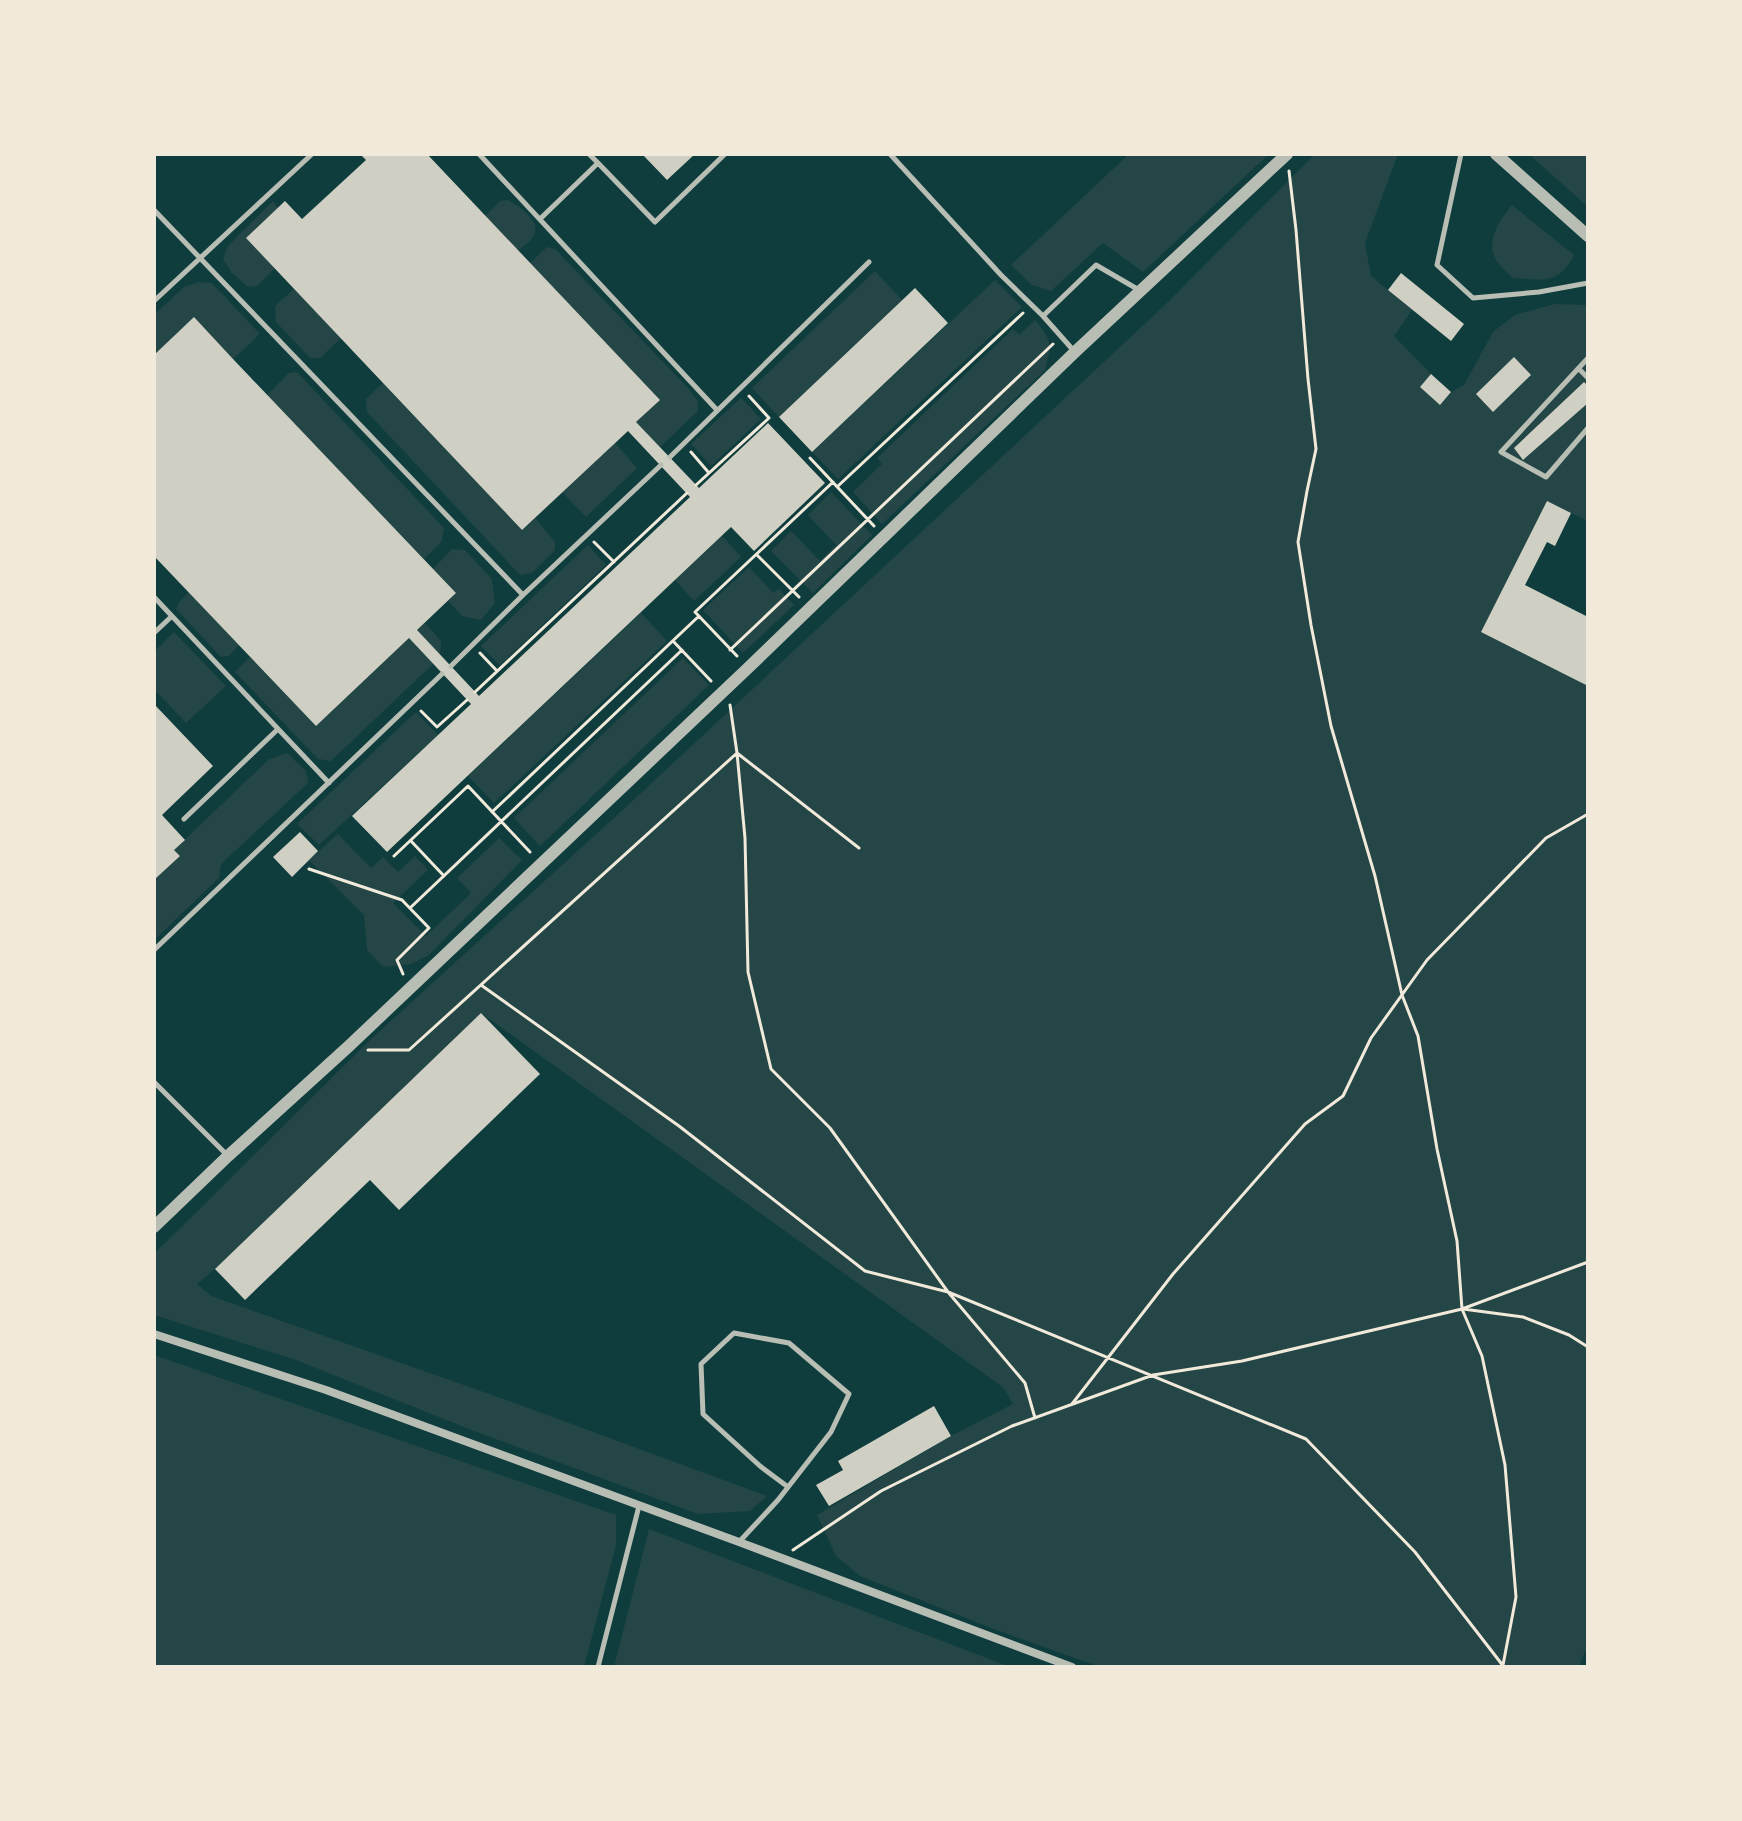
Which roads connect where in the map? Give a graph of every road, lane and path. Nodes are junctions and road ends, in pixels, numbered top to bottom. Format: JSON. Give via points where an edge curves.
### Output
{"nodes":[{"id":1,"x":312,"y":154,"type":"edge"},
{"id":2,"x":479,"y":154,"type":"edge"},
{"id":3,"x":589,"y":154,"type":"edge"},
{"id":4,"x":725,"y":154,"type":"edge"},
{"id":5,"x":890,"y":154,"type":"edge"},
{"id":6,"x":1287,"y":154,"type":"edge"},
{"id":7,"x":1461,"y":154,"type":"edge"},
{"id":8,"x":1496,"y":154,"type":"edge"},
{"id":9,"x":598,"y":163,"type":"junction"},
{"id":10,"x":1289,"y":169,"type":"dead end"},
{"id":11,"x":154,"y":210,"type":"edge"},
{"id":12,"x":540,"y":219,"type":"junction"},
{"id":13,"x":1588,"y":236,"type":"edge"},
{"id":14,"x":199,"y":258,"type":"junction"},
{"id":15,"x":869,"y":262,"type":"dead end"},
{"id":16,"x":1588,"y":283,"type":"edge"},
{"id":17,"x":1140,"y":291,"type":"junction"},
{"id":18,"x":154,"y":301,"type":"edge"},
{"id":19,"x":1031,"y":305,"type":"junction"},
{"id":20,"x":1043,"y":316,"type":"junction"},
{"id":21,"x":1061,"y":335,"type":"junction"},
{"id":22,"x":1075,"y":352,"type":"junction"},
{"id":23,"x":1588,"y":358,"type":"edge"},
{"id":24,"x":1579,"y":369,"type":"junction"},
{"id":25,"x":1588,"y":378,"type":"edge"},
{"id":26,"x":741,"y":388,"type":"junction"},
{"id":27,"x":717,"y":410,"type":"junction"},
{"id":28,"x":1588,"y":428,"type":"edge"},
{"id":29,"x":683,"y":444,"type":"junction"},
{"id":30,"x":670,"y":457,"type":"dead end"},
{"id":31,"x":810,"y":458,"type":"dead end"},
{"id":32,"x":661,"y":465,"type":"dead end"},
{"id":33,"x":709,"y":473,"type":"junction"},
{"id":34,"x":833,"y":482,"type":"junction"},
{"id":35,"x":696,"y":485,"type":"dead end"},
{"id":36,"x":838,"y":486,"type":"junction"},
{"id":37,"x":687,"y":493,"type":"dead end"},
{"id":38,"x":868,"y":519,"type":"junction"},
{"id":39,"x":587,"y":535,"type":"junction"},
{"id":40,"x":885,"y":537,"type":"junction"},
{"id":41,"x":757,"y":555,"type":"junction"},
{"id":42,"x":614,"y":562,"type":"junction"},
{"id":43,"x":793,"y":591,"type":"junction"},
{"id":44,"x":523,"y":595,"type":"junction"},
{"id":45,"x":154,"y":597,"type":"edge"},
{"id":46,"x":810,"y":608,"type":"junction"},
{"id":47,"x":172,"y":616,"type":"junction"},
{"id":48,"x":699,"y":616,"type":"junction"},
{"id":49,"x":154,"y":633,"type":"edge"},
{"id":50,"x":673,"y":641,"type":"junction"},
{"id":51,"x":472,"y":644,"type":"junction"},
{"id":52,"x":682,"y":650,"type":"junction"},
{"id":53,"x":730,"y":650,"type":"junction"},
{"id":54,"x":451,"y":666,"type":"dead end"},
{"id":55,"x":748,"y":668,"type":"junction"},
{"id":56,"x":497,"y":671,"type":"junction"},
{"id":57,"x":442,"y":674,"type":"dead end"},
{"id":58,"x":724,"y":690,"type":"junction"},
{"id":59,"x":475,"y":692,"type":"dead end"},
{"id":60,"x":467,"y":700,"type":"dead end"},
{"id":61,"x":413,"y":702,"type":"junction"},
{"id":62,"x":278,"y":729,"type":"junction"},
{"id":63,"x":737,"y":753,"type":"junction"},
{"id":64,"x":329,"y":783,"type":"junction"},
{"id":65,"x":492,"y":812,"type":"junction"},
{"id":66,"x":1588,"y":814,"type":"edge"},
{"id":67,"x":184,"y":819,"type":"dead end"},
{"id":68,"x":501,"y":822,"type":"junction"},
{"id":69,"x":410,"y":841,"type":"junction"},
{"id":70,"x":859,"y":848,"type":"dead end"},
{"id":71,"x":394,"y":856,"type":"dead end"},
{"id":72,"x":541,"y":864,"type":"junction"},
{"id":73,"x":309,"y":869,"type":"dead end"},
{"id":74,"x":444,"y":876,"type":"junction"},
{"id":75,"x":410,"y":908,"type":"junction"},
{"id":76,"x":154,"y":950,"type":"edge"},
{"id":77,"x":481,"y":985,"type":"junction"},
{"id":78,"x":409,"y":988,"type":"junction"},
{"id":79,"x":1402,"y":995,"type":"junction"},
{"id":80,"x":349,"y":1046,"type":"junction"},
{"id":81,"x":154,"y":1082,"type":"edge"},
{"id":82,"x":228,"y":1156,"type":"junction"},
{"id":83,"x":154,"y":1227,"type":"edge"},
{"id":84,"x":1588,"y":1262,"type":"edge"},
{"id":85,"x":948,"y":1292,"type":"junction"},
{"id":86,"x":1462,"y":1309,"type":"junction"},
{"id":87,"x":154,"y":1334,"type":"edge"},
{"id":88,"x":1588,"y":1347,"type":"edge"},
{"id":89,"x":1108,"y":1357,"type":"junction"},
{"id":90,"x":1153,"y":1375,"type":"junction"},
{"id":91,"x":1072,"y":1404,"type":"junction"},
{"id":92,"x":1035,"y":1418,"type":"junction"},
{"id":93,"x":788,"y":1487,"type":"junction"},
{"id":94,"x":639,"y":1505,"type":"junction"},
{"id":95,"x":739,"y":1542,"type":"junction"},
{"id":96,"x":782,"y":1558,"type":"junction"},
{"id":97,"x":1503,"y":1666,"type":"edge"},
{"id":98,"x":598,"y":1667,"type":"edge"},
{"id":99,"x":1072,"y":1667,"type":"edge"}],
"edges":[{"from":1,"to":14,"type":"lane"},
{"from":2,"to":12,"type":"lane"},
{"from":3,"to":9,"type":"lane"},
{"from":4,"to":9,"type":"lane","via":[[655,222]]},
{"from":5,"to":19,"type":"lane"},
{"from":6,"to":17,"type":"street"},
{"from":7,"to":16,"type":"lane","via":[[1437,265],[1473,298]]},
{"from":8,"to":13,"type":"street"},
{"from":9,"to":12,"type":"lane"},
{"from":10,"to":79,"type":"path","via":[[1316,449],[1298,542],[1331,726],[1375,876]]},
{"from":11,"to":14,"type":"lane"},
{"from":12,"to":27,"type":"lane"},
{"from":14,"to":18,"type":"lane"},
{"from":14,"to":44,"type":"lane"},
{"from":15,"to":26,"type":"lane"},
{"from":17,"to":20,"type":"lane","via":[[1096,265]]},
{"from":17,"to":22,"type":"street"},
{"from":19,"to":20,"type":"lane"},
{"from":19,"to":36,"type":"path"},
{"from":20,"to":21,"type":"lane"},
{"from":21,"to":22,"type":"lane"},
{"from":21,"to":38,"type":"path"},
{"from":22,"to":40,"type":"street"},
{"from":23,"to":24,"type":"lane"},
{"from":24,"to":25,"type":"lane"},
{"from":24,"to":28,"type":"lane","via":[[1501,452],[1546,477]]},
{"from":26,"to":27,"type":"lane"},
{"from":26,"to":33,"type":"path","via":[[769,418]]},
{"from":27,"to":29,"type":"lane"},
{"from":29,"to":30,"type":"lane"},
{"from":29,"to":33,"type":"path"},
{"from":31,"to":34,"type":"path"},
{"from":32,"to":39,"type":"lane"},
{"from":33,"to":35,"type":"path"},
{"from":34,"to":36,"type":"path"},
{"from":34,"to":41,"type":"path"},
{"from":36,"to":38,"type":"path"},
{"from":37,"to":42,"type":"path"},
{"from":38,"to":40,"type":"path"},
{"from":38,"to":43,"type":"path"},
{"from":39,"to":42,"type":"path"},
{"from":39,"to":44,"type":"lane"},
{"from":40,"to":46,"type":"street"},
{"from":41,"to":43,"type":"path"},
{"from":41,"to":48,"type":"path","via":[[695,612]]},
{"from":42,"to":56,"type":"path"},
{"from":43,"to":46,"type":"path"},
{"from":43,"to":53,"type":"path"},
{"from":44,"to":51,"type":"lane"},
{"from":45,"to":47,"type":"lane"},
{"from":46,"to":55,"type":"street"},
{"from":47,"to":49,"type":"lane"},
{"from":47,"to":62,"type":"lane"},
{"from":48,"to":50,"type":"path"},
{"from":48,"to":53,"type":"path"},
{"from":50,"to":52,"type":"path"},
{"from":50,"to":65,"type":"path"},
{"from":51,"to":54,"type":"lane"},
{"from":51,"to":56,"type":"path"},
{"from":52,"to":58,"type":"path"},
{"from":52,"to":68,"type":"path"},
{"from":53,"to":55,"type":"path"},
{"from":55,"to":58,"type":"street"},
{"from":56,"to":59,"type":"path"},
{"from":57,"to":61,"type":"lane"},
{"from":58,"to":63,"type":"path"},
{"from":58,"to":72,"type":"street"},
{"from":60,"to":61,"type":"path","via":[[437,727]]},
{"from":61,"to":64,"type":"lane"},
{"from":62,"to":64,"type":"lane"},
{"from":62,"to":67,"type":"lane"},
{"from":63,"to":70,"type":"path"},
{"from":63,"to":77,"type":"path"},
{"from":63,"to":85,"type":"path","via":[[748,972],[771,1069],[830,1128]]},
{"from":64,"to":76,"type":"lane"},
{"from":65,"to":68,"type":"path"},
{"from":65,"to":69,"type":"path","via":[[468,786]]},
{"from":66,"to":79,"type":"path","via":[[1546,838],[1427,960]]},
{"from":68,"to":72,"type":"path"},
{"from":68,"to":74,"type":"path"},
{"from":69,"to":71,"type":"path"},
{"from":69,"to":74,"type":"path"},
{"from":72,"to":78,"type":"street"},
{"from":73,"to":75,"type":"path","via":[[402,900]]},
{"from":74,"to":75,"type":"path"},
{"from":75,"to":78,"type":"path","via":[[429,928],[397,960]]},
{"from":77,"to":80,"type":"path","via":[[409,1050]]},
{"from":77,"to":85,"type":"path","via":[[679,1126],[865,1271]]},
{"from":78,"to":80,"type":"street"},
{"from":79,"to":86,"type":"path","via":[[1418,1036],[1457,1241]]},
{"from":79,"to":89,"type":"path","via":[[1371,1038],[1343,1096],[1305,1124]]},
{"from":80,"to":82,"type":"street"},
{"from":81,"to":82,"type":"lane"},
{"from":82,"to":83,"type":"street"},
{"from":84,"to":86,"type":"path"},
{"from":85,"to":89,"type":"path"},
{"from":85,"to":92,"type":"path","via":[[1025,1383]]},
{"from":86,"to":88,"type":"path","via":[[1523,1317]]},
{"from":86,"to":90,"type":"path","via":[[1242,1361]]},
{"from":86,"to":97,"type":"path","via":[[1482,1356],[1505,1465],[1516,1597]]},
{"from":87,"to":94,"type":"street","via":[[326,1390]]},
{"from":89,"to":90,"type":"path"},
{"from":89,"to":91,"type":"path"},
{"from":90,"to":91,"type":"path"},
{"from":90,"to":97,"type":"path","via":[[1306,1439],[1415,1552]]},
{"from":91,"to":92,"type":"path"},
{"from":92,"to":96,"type":"path","via":[[881,1491]]},
{"from":93,"to":93,"type":"lane","via":[[831,1432],[849,1394],[789,1343],[734,1333],[701,1364],[703,1414]]},
{"from":93,"to":95,"type":"lane"},
{"from":94,"to":95,"type":"street"},
{"from":94,"to":98,"type":"lane"},
{"from":95,"to":96,"type":"street"},
{"from":96,"to":99,"type":"street"}]}
